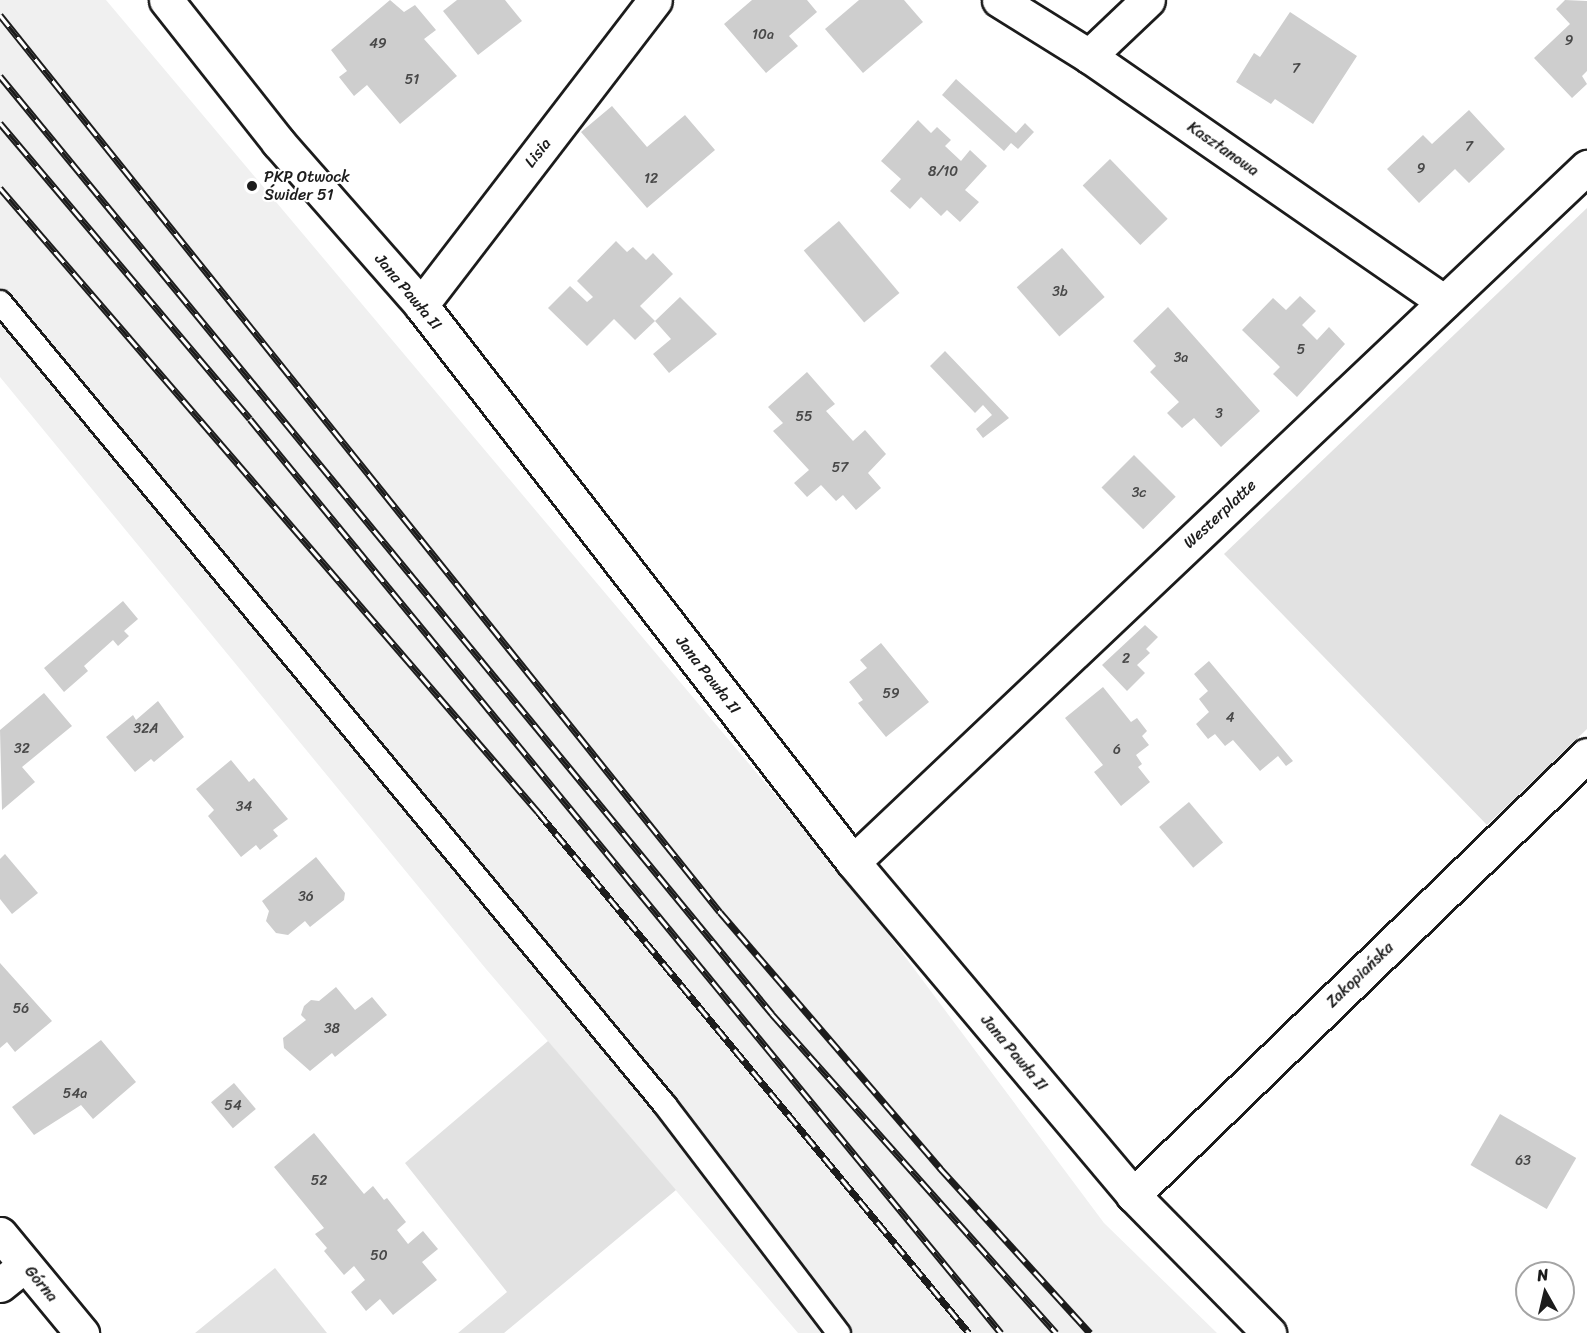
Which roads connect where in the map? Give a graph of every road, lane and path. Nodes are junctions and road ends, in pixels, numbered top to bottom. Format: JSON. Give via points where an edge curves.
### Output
{"nodes":[{"id":1,"x":166,"y":0,"type":"edge"},
{"id":2,"x":655,"y":0,"type":"edge"},
{"id":3,"x":999,"y":0,"type":"edge"},
{"id":4,"x":1148,"y":0,"type":"edge"},
{"id":5,"x":1089,"y":56,"type":"junction"},
{"id":6,"x":1587,"y":167,"type":"edge"},
{"id":7,"x":0,"y":302,"type":"edge"},
{"id":8,"x":1444,"y":302,"type":"junction"},
{"id":9,"x":421,"y":305,"type":"junction"},
{"id":10,"x":1587,"y":755,"type":"edge"},
{"id":11,"x":853,"y":862,"type":"junction"},
{"id":12,"x":1133,"y":1195,"type":"junction"},
{"id":13,"x":0,"y":1234,"type":"edge"},
{"id":14,"x":25,"y":1264,"type":"junction"},
{"id":15,"x":0,"y":1285,"type":"edge"},
{"id":16,"x":82,"y":1333,"type":"edge"},
{"id":17,"x":839,"y":1333,"type":"edge"},
{"id":18,"x":1269,"y":1333,"type":"edge"}],
"edges":[{"from":1,"to":9,"type":"street","name":"Jana Pawła II","via":[[278,142]]},
{"from":2,"to":9,"type":"street","name":"Lisia"},
{"from":3,"to":5,"type":"street","name":"Kasztanowa"},
{"from":4,"to":5,"type":"street"},
{"from":5,"to":8,"type":"street","name":"Kasztanowa"},
{"from":6,"to":8,"type":"street","name":"Westerplatte"},
{"from":7,"to":17,"type":"lane","via":[[665,1105]]},
{"from":8,"to":11,"type":"street","name":"Westerplatte"},
{"from":9,"to":11,"type":"street","name":"Jana Pawła II"},
{"from":10,"to":12,"type":"street","name":"Zakopiańska"},
{"from":11,"to":12,"type":"street","name":"Jana Pawła II"},
{"from":12,"to":18,"type":"street","name":"Jana Pawła II"},
{"from":13,"to":14,"type":"street","name":"Górna"},
{"from":14,"to":15,"type":"street"},
{"from":14,"to":16,"type":"street","name":"Górna"}]}
